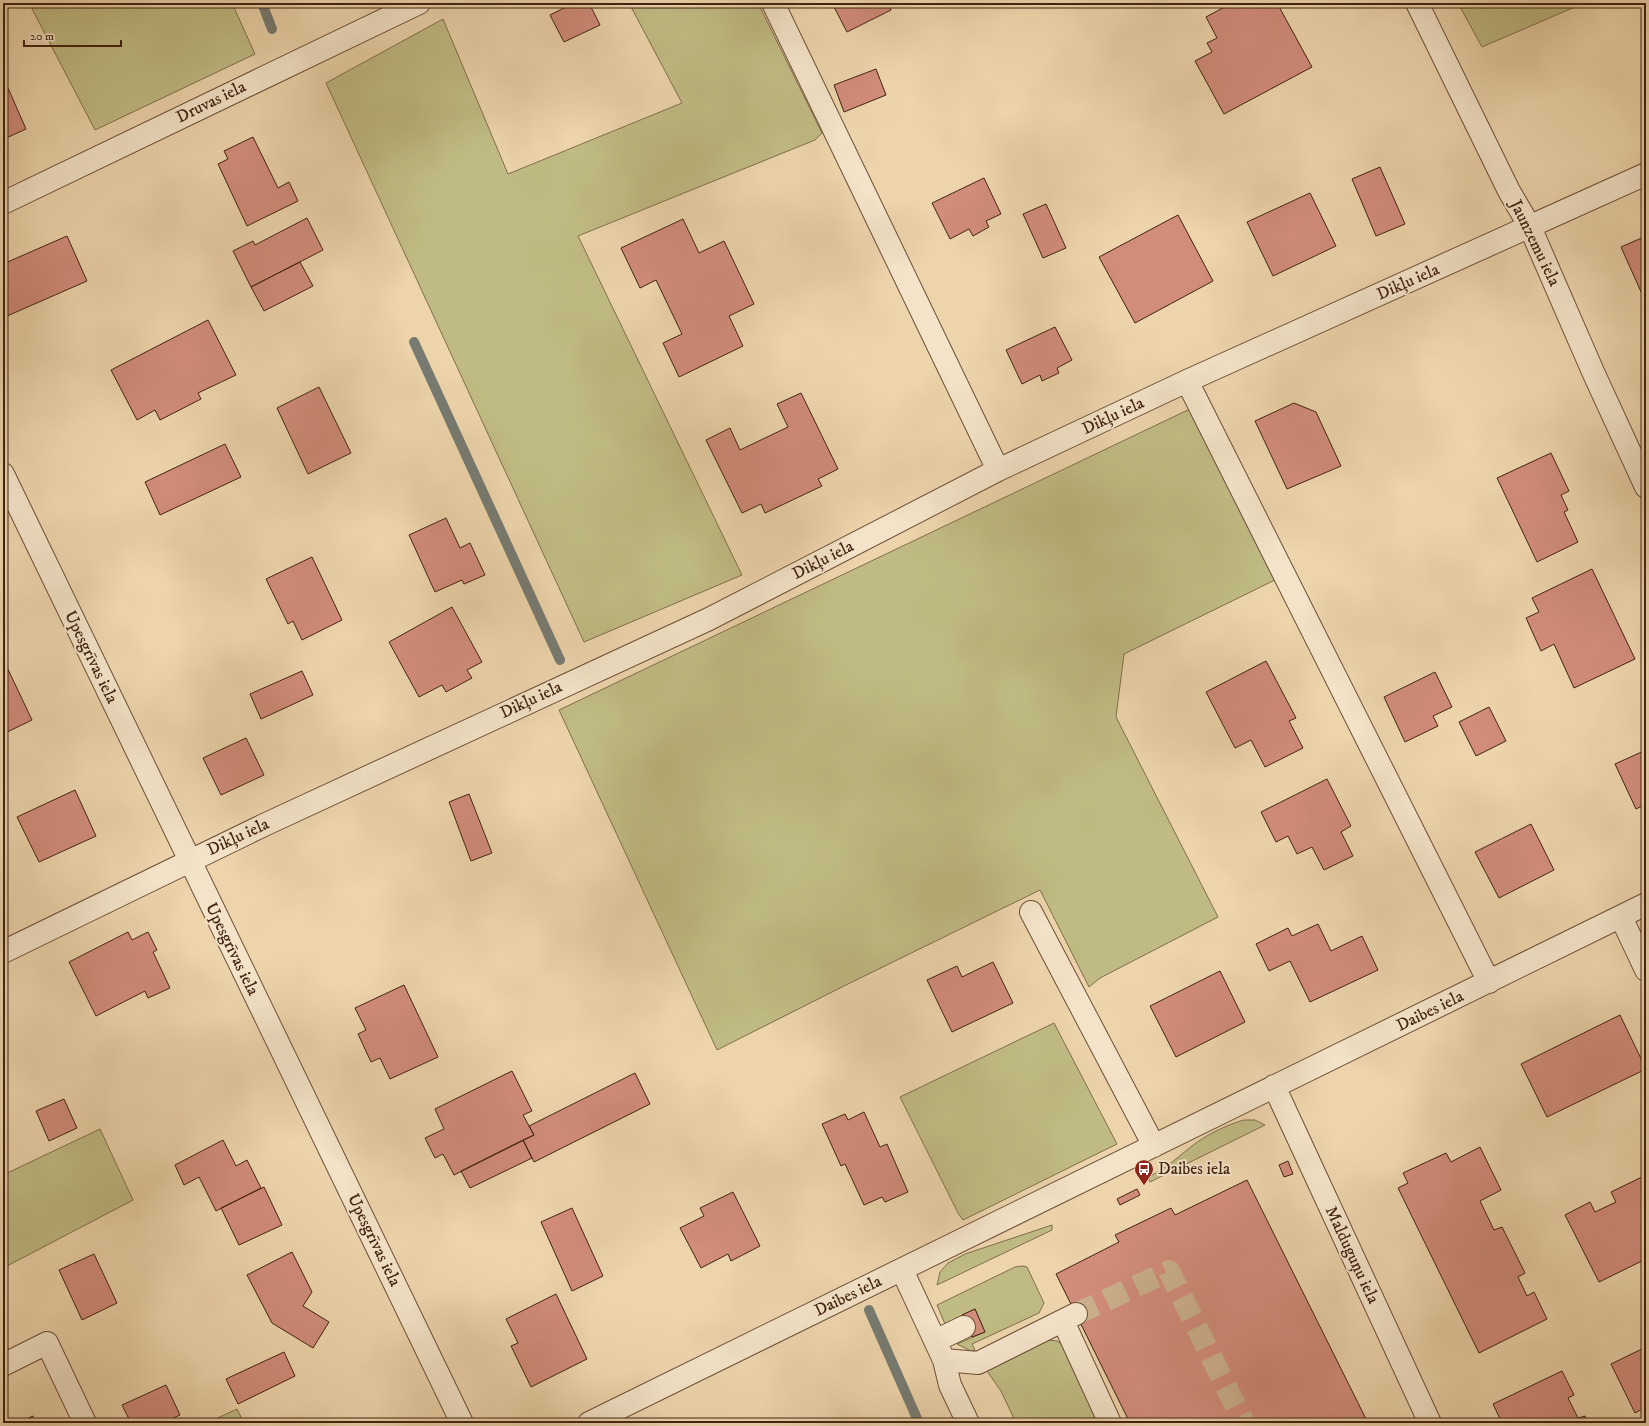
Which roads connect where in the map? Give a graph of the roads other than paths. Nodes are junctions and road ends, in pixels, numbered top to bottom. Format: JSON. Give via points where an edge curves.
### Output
{"nodes":[{"id":1,"x":420,"y":3,"type":"edge"},
{"id":2,"x":773,"y":3,"type":"edge"},
{"id":3,"x":1417,"y":3,"type":"edge"},
{"id":4,"x":1646,"y":174,"type":"edge"},
{"id":5,"x":3,"y":203,"type":"edge"},
{"id":6,"x":1530,"y":227,"type":"junction"},
{"id":7,"x":1187,"y":381,"type":"junction"},
{"id":8,"x":998,"y":470,"type":"junction"},
{"id":9,"x":3,"y":474,"type":"edge"},
{"id":10,"x":1646,"y":487,"type":"edge"},
{"id":11,"x":189,"y":860,"type":"junction"},
{"id":12,"x":1646,"y":904,"type":"edge"},
{"id":13,"x":1031,"y":912,"type":"dead end"},
{"id":14,"x":1621,"y":917,"type":"junction"},
{"id":15,"x":3,"y":952,"type":"edge"},
{"id":16,"x":1646,"y":970,"type":"edge"},
{"id":17,"x":1489,"y":982,"type":"junction"},
{"id":18,"x":1274,"y":1086,"type":"junction"},
{"id":19,"x":1154,"y":1146,"type":"junction"},
{"id":20,"x":902,"y":1270,"type":"junction"},
{"id":21,"x":964,"y":1327,"type":"dead end"},
{"id":22,"x":940,"y":1350,"type":"junction"},
{"id":23,"x":3,"y":1364,"type":"edge"},
{"id":24,"x":85,"y":1423,"type":"edge"},
{"id":25,"x":462,"y":1423,"type":"edge"},
{"id":26,"x":589,"y":1423,"type":"edge"},
{"id":27,"x":968,"y":1423,"type":"edge"},
{"id":28,"x":1110,"y":1423,"type":"edge"},
{"id":29,"x":1430,"y":1423,"type":"edge"}],
"edges":[{"from":1,"to":5,"type":"street","name":"Druvas iela"},
{"from":2,"to":8,"type":"street"},
{"from":3,"to":6,"type":"street","name":"Jaunzemu iela"},
{"from":4,"to":6,"type":"street","name":"Dikļu iela"},
{"from":6,"to":7,"type":"street","name":"Dikļu iela"},
{"from":6,"to":10,"type":"street","name":"Jaunzemu iela"},
{"from":7,"to":8,"type":"street","name":"Dikļu iela"},
{"from":7,"to":17,"type":"street"},
{"from":8,"to":11,"type":"street","name":"Dikļu iela","via":[[709,619]]},
{"from":9,"to":11,"type":"street","name":"Upesgrīvas iela"},
{"from":11,"to":15,"type":"street","name":"Dikļu iela"},
{"from":11,"to":25,"type":"street","name":"Upesgrīvas iela"},
{"from":12,"to":14,"type":"street","name":"Daibes iela"},
{"from":13,"to":19,"type":"street"},
{"from":14,"to":16,"type":"street"},
{"from":14,"to":17,"type":"street","name":"Daibes iela"},
{"from":17,"to":18,"type":"street","name":"Daibes iela"},
{"from":18,"to":19,"type":"street","name":"Daibes iela"},
{"from":18,"to":29,"type":"street","name":"Malduguņu iela"},
{"from":19,"to":20,"type":"street","name":"Daibes iela"},
{"from":20,"to":22,"type":"street"},
{"from":20,"to":26,"type":"street","name":"Daibes iela"},
{"from":21,"to":22,"type":"street"},
{"from":22,"to":27,"type":"street","via":[[950,1385]]},
{"from":22,"to":28,"type":"street","via":[[978,1363],[1070,1318]]},
{"from":23,"to":24,"type":"street","via":[[47,1343]]}]}
